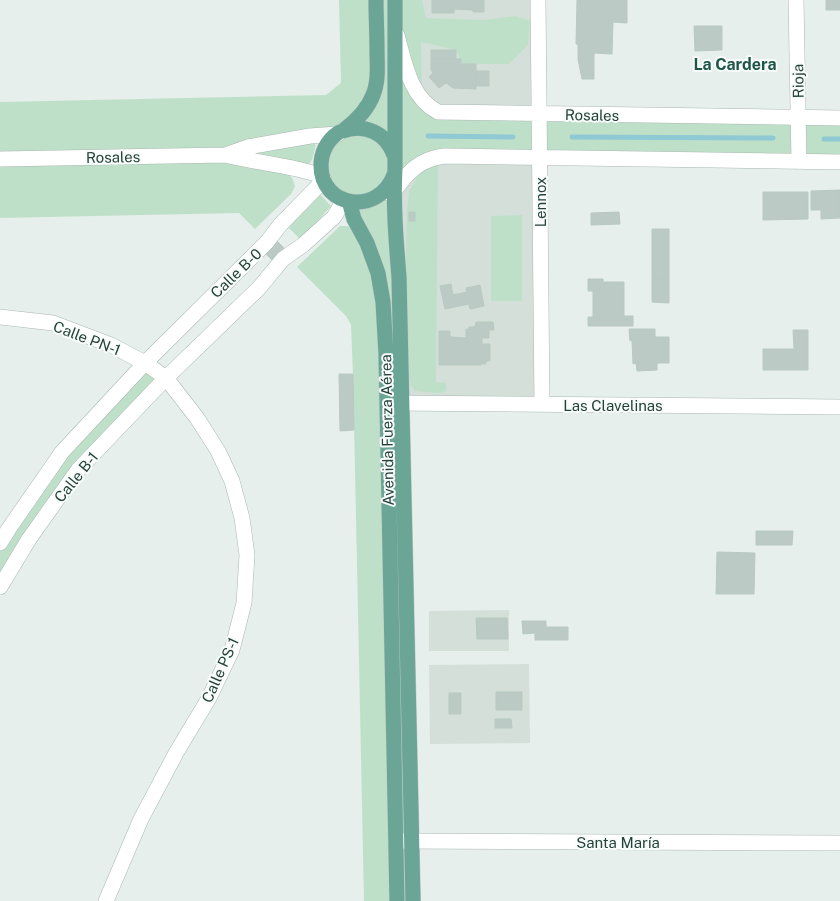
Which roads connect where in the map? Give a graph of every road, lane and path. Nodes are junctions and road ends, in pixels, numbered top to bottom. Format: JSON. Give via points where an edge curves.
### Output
{"nodes":[{"id":1,"x":376,"y":0,"type":"edge"},
{"id":2,"x":395,"y":0,"type":"edge"},
{"id":3,"x":538,"y":0,"type":"edge"},
{"id":4,"x":796,"y":0,"type":"edge"},
{"id":5,"x":396,"y":32,"type":"junction"},
{"id":6,"x":539,"y":114,"type":"junction"},
{"id":7,"x":798,"y":118,"type":"junction"},
{"id":8,"x":840,"y":118,"type":"edge"},
{"id":9,"x":340,"y":132,"type":"junction"},
{"id":10,"x":225,"y":155,"type":"junction"},
{"id":11,"x":540,"y":158,"type":"junction"},
{"id":12,"x":0,"y":159,"type":"edge"},
{"id":13,"x":799,"y":162,"type":"junction"},
{"id":14,"x":840,"y":162,"type":"edge"},
{"id":15,"x":395,"y":164,"type":"junction"},
{"id":16,"x":323,"y":178,"type":"junction"},
{"id":17,"x":394,"y":191,"type":"junction"},
{"id":18,"x":375,"y":199,"type":"junction"},
{"id":19,"x":346,"y":201,"type":"junction"},
{"id":20,"x":0,"y":316,"type":"edge"},
{"id":21,"x":145,"y":363,"type":"junction"},
{"id":22,"x":166,"y":378,"type":"junction"},
{"id":23,"x":386,"y":403,"type":"junction"},
{"id":24,"x":402,"y":403,"type":"junction"},
{"id":25,"x":542,"y":404,"type":"junction"},
{"id":26,"x":840,"y":407,"type":"edge"},
{"id":27,"x":0,"y":543,"type":"edge"},
{"id":28,"x":0,"y":587,"type":"edge"},
{"id":29,"x":396,"y":841,"type":"junction"},
{"id":30,"x":411,"y":841,"type":"junction"},
{"id":31,"x":840,"y":843,"type":"edge"},
{"id":32,"x":106,"y":901,"type":"edge"},
{"id":33,"x":397,"y":901,"type":"edge"},
{"id":34,"x":412,"y":901,"type":"edge"}],
"edges":[{"from":1,"to":9,"type":"main road","via":[[378,71],[374,94],[368,106]]},
{"from":2,"to":5,"type":"main road","name":"Avenida Fuerza Aérea"},
{"from":3,"to":6,"type":"street","name":"Lennox"},
{"from":4,"to":7,"type":"street","name":"Rioja"},
{"from":5,"to":6,"type":"street","name":"Rosales","via":[[412,84],[420,98],[438,112]]},
{"from":5,"to":15,"type":"main road","name":"Avenida Fuerza Aérea"},
{"from":6,"to":7,"type":"street","name":"Rosales"},
{"from":6,"to":11,"type":"street","name":"Lennox"},
{"from":7,"to":8,"type":"street","name":"Rosales"},
{"from":7,"to":13,"type":"street","name":"Rioja"},
{"from":9,"to":10,"type":"street","name":"Rosales","via":[[248,147]]},
{"from":9,"to":15,"type":"main road","via":[[365,128],[378,133],[391,148]]},
{"from":9,"to":16,"type":"main road","via":[[324,151]]},
{"from":10,"to":12,"type":"street","name":"Rosales"},
{"from":10,"to":16,"type":"street","name":"Rosales","via":[[306,170]]},
{"from":11,"to":13,"type":"street"},
{"from":11,"to":17,"type":"street","via":[[433,158],[416,167]]},
{"from":11,"to":25,"type":"street","name":"Lennox"},
{"from":13,"to":14,"type":"street"},
{"from":15,"to":17,"type":"main road","name":"Avenida Fuerza Aérea"},
{"from":15,"to":18,"type":"main road","via":[[388,187]]},
{"from":16,"to":19,"type":"main road","name":"Avenida Fuerza Aérea","via":[[328,188]]},
{"from":16,"to":21,"type":"street","name":"Calle B-0","via":[[267,242]]},
{"from":17,"to":18,"type":"street"},
{"from":17,"to":24,"type":"main road","name":"Avenida Fuerza Aérea"},
{"from":18,"to":19,"type":"main road"},
{"from":19,"to":22,"type":"street","name":"Calle B-0","via":[[334,217],[283,259],[259,288]]},
{"from":19,"to":23,"type":"main road","name":"Avenida Fuerza Aérea","via":[[378,273],[383,302]]},
{"from":20,"to":21,"type":"street","name":"Calle PN-1","via":[[53,323],[111,345]]},
{"from":21,"to":22,"type":"street","name":"Calle PN-1"},
{"from":21,"to":27,"type":"street","name":"Calle B-1","via":[[62,452]]},
{"from":22,"to":28,"type":"street","name":"Calle B-1","via":[[78,470]]},
{"from":22,"to":32,"type":"street","name":"Calle PS-1","via":[[218,450],[232,481],[242,518],[247,556],[244,603],[232,650],[142,819]]},
{"from":23,"to":24,"type":"street","name":"Las Clavelinas"},
{"from":23,"to":29,"type":"main road","name":"Avenida Fuerza Aérea"},
{"from":24,"to":25,"type":"street","name":"Las Clavelinas"},
{"from":24,"to":30,"type":"main road","name":"Avenida Fuerza Aérea"},
{"from":25,"to":26,"type":"street","name":"Las Clavelinas"},
{"from":29,"to":30,"type":"street","name":"Santa María"},
{"from":29,"to":33,"type":"main road","name":"Avenida Fuerza Aérea"},
{"from":30,"to":31,"type":"street","name":"Santa María"},
{"from":30,"to":34,"type":"main road","name":"Avenida Fuerza Aérea"}]}
